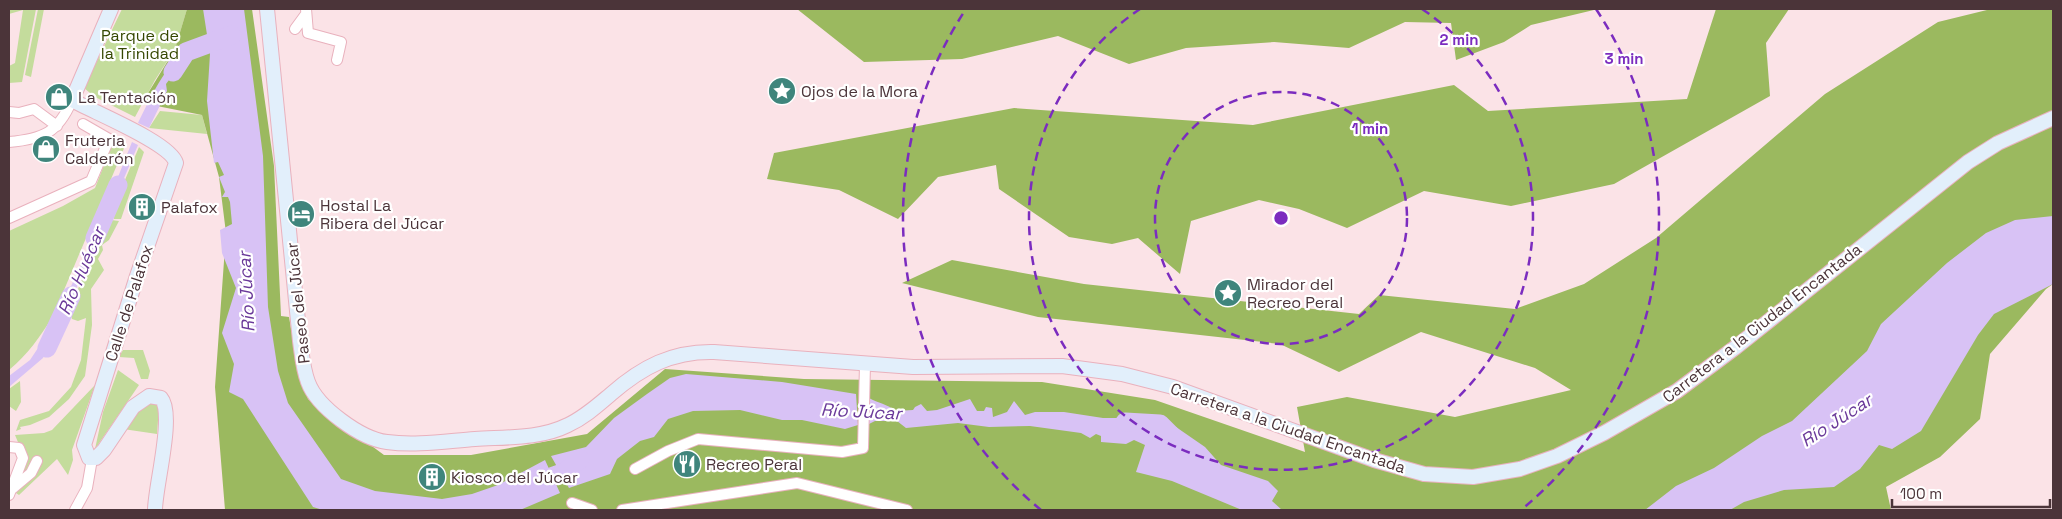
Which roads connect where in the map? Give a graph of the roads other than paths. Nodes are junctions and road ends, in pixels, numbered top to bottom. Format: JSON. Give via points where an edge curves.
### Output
{"nodes":[{"id":1,"x":111,"y":9,"type":"edge"},
{"id":2,"x":267,"y":9,"type":"edge"},
{"id":3,"x":306,"y":11,"type":"edge"},
{"id":4,"x":295,"y":29,"type":"dead end"},
{"id":5,"x":337,"y":60,"type":"dead end"},
{"id":6,"x":72,"y":100,"type":"junction"},
{"id":7,"x":9,"y":112,"type":"edge"},
{"id":8,"x":2053,"y":118,"type":"edge"},
{"id":9,"x":83,"y":124,"type":"dead end"},
{"id":10,"x":57,"y":126,"type":"junction"},
{"id":11,"x":9,"y":142,"type":"edge"},
{"id":12,"x":9,"y":205,"type":"edge"},
{"id":13,"x":10,"y":218,"type":"edge"},
{"id":14,"x":865,"y":364,"type":"junction"},
{"id":15,"x":381,"y":441,"type":"joint"},
{"id":16,"x":9,"y":447,"type":"edge"},
{"id":17,"x":92,"y":459,"type":"junction"},
{"id":18,"x":37,"y":460,"type":"dead end"},
{"id":19,"x":634,"y":469,"type":"dead end"},
{"id":20,"x":10,"y":492,"type":"edge"},
{"id":21,"x":572,"y":503,"type":"dead end"},
{"id":22,"x":75,"y":510,"type":"edge"},
{"id":23,"x":155,"y":510,"type":"edge"},
{"id":24,"x":592,"y":510,"type":"edge"},
{"id":25,"x":622,"y":510,"type":"edge"},
{"id":26,"x":907,"y":510,"type":"edge"}],
"edges":[{"from":1,"to":6,"type":"main road"},
{"from":2,"to":15,"type":"main road","name":"Paseo del Júcar","via":[[306,374],[314,393],[327,408],[357,430]]},
{"from":3,"to":4,"type":"street"},
{"from":3,"to":5,"type":"street","via":[[308,33],[341,42]]},
{"from":6,"to":10,"type":"street"},
{"from":6,"to":17,"type":"main road","name":"Calle de Palafox","via":[[160,145],[174,158],[176,166],[86,438],[85,450]]},
{"from":7,"to":10,"type":"street","via":[[34,109]]},
{"from":8,"to":14,"type":"main road","name":"Carretera a la Ciudad Encantada","via":[[2003,140],[1968,162],[1677,391],[1569,451],[1502,474],[1441,476],[1396,467],[1187,392],[1122,374],[1056,366]]},
{"from":9,"to":13,"type":"street","via":[[110,139],[92,181]]},
{"from":10,"to":11,"type":"street","via":[[40,137]]},
{"from":12,"to":13,"type":"street"},
{"from":14,"to":15,"type":"main road","name":"Carretera a la Ciudad Encantada","via":[[691,352],[653,363],[586,415],[547,433],[436,441]]},
{"from":14,"to":19,"type":"street","via":[[863,444],[842,452],[698,440]]},
{"from":16,"to":20,"type":"street","via":[[19,448],[23,458]]},
{"from":17,"to":22,"type":"street","name":"Calle de Palafox","via":[[87,488]]},
{"from":17,"to":23,"type":"main road","via":[[104,450],[141,399],[157,396],[166,406]]},
{"from":18,"to":20,"type":"street","via":[[31,473]]},
{"from":21,"to":24,"type":"street"},
{"from":25,"to":26,"type":"street","via":[[797,483]]}]}
